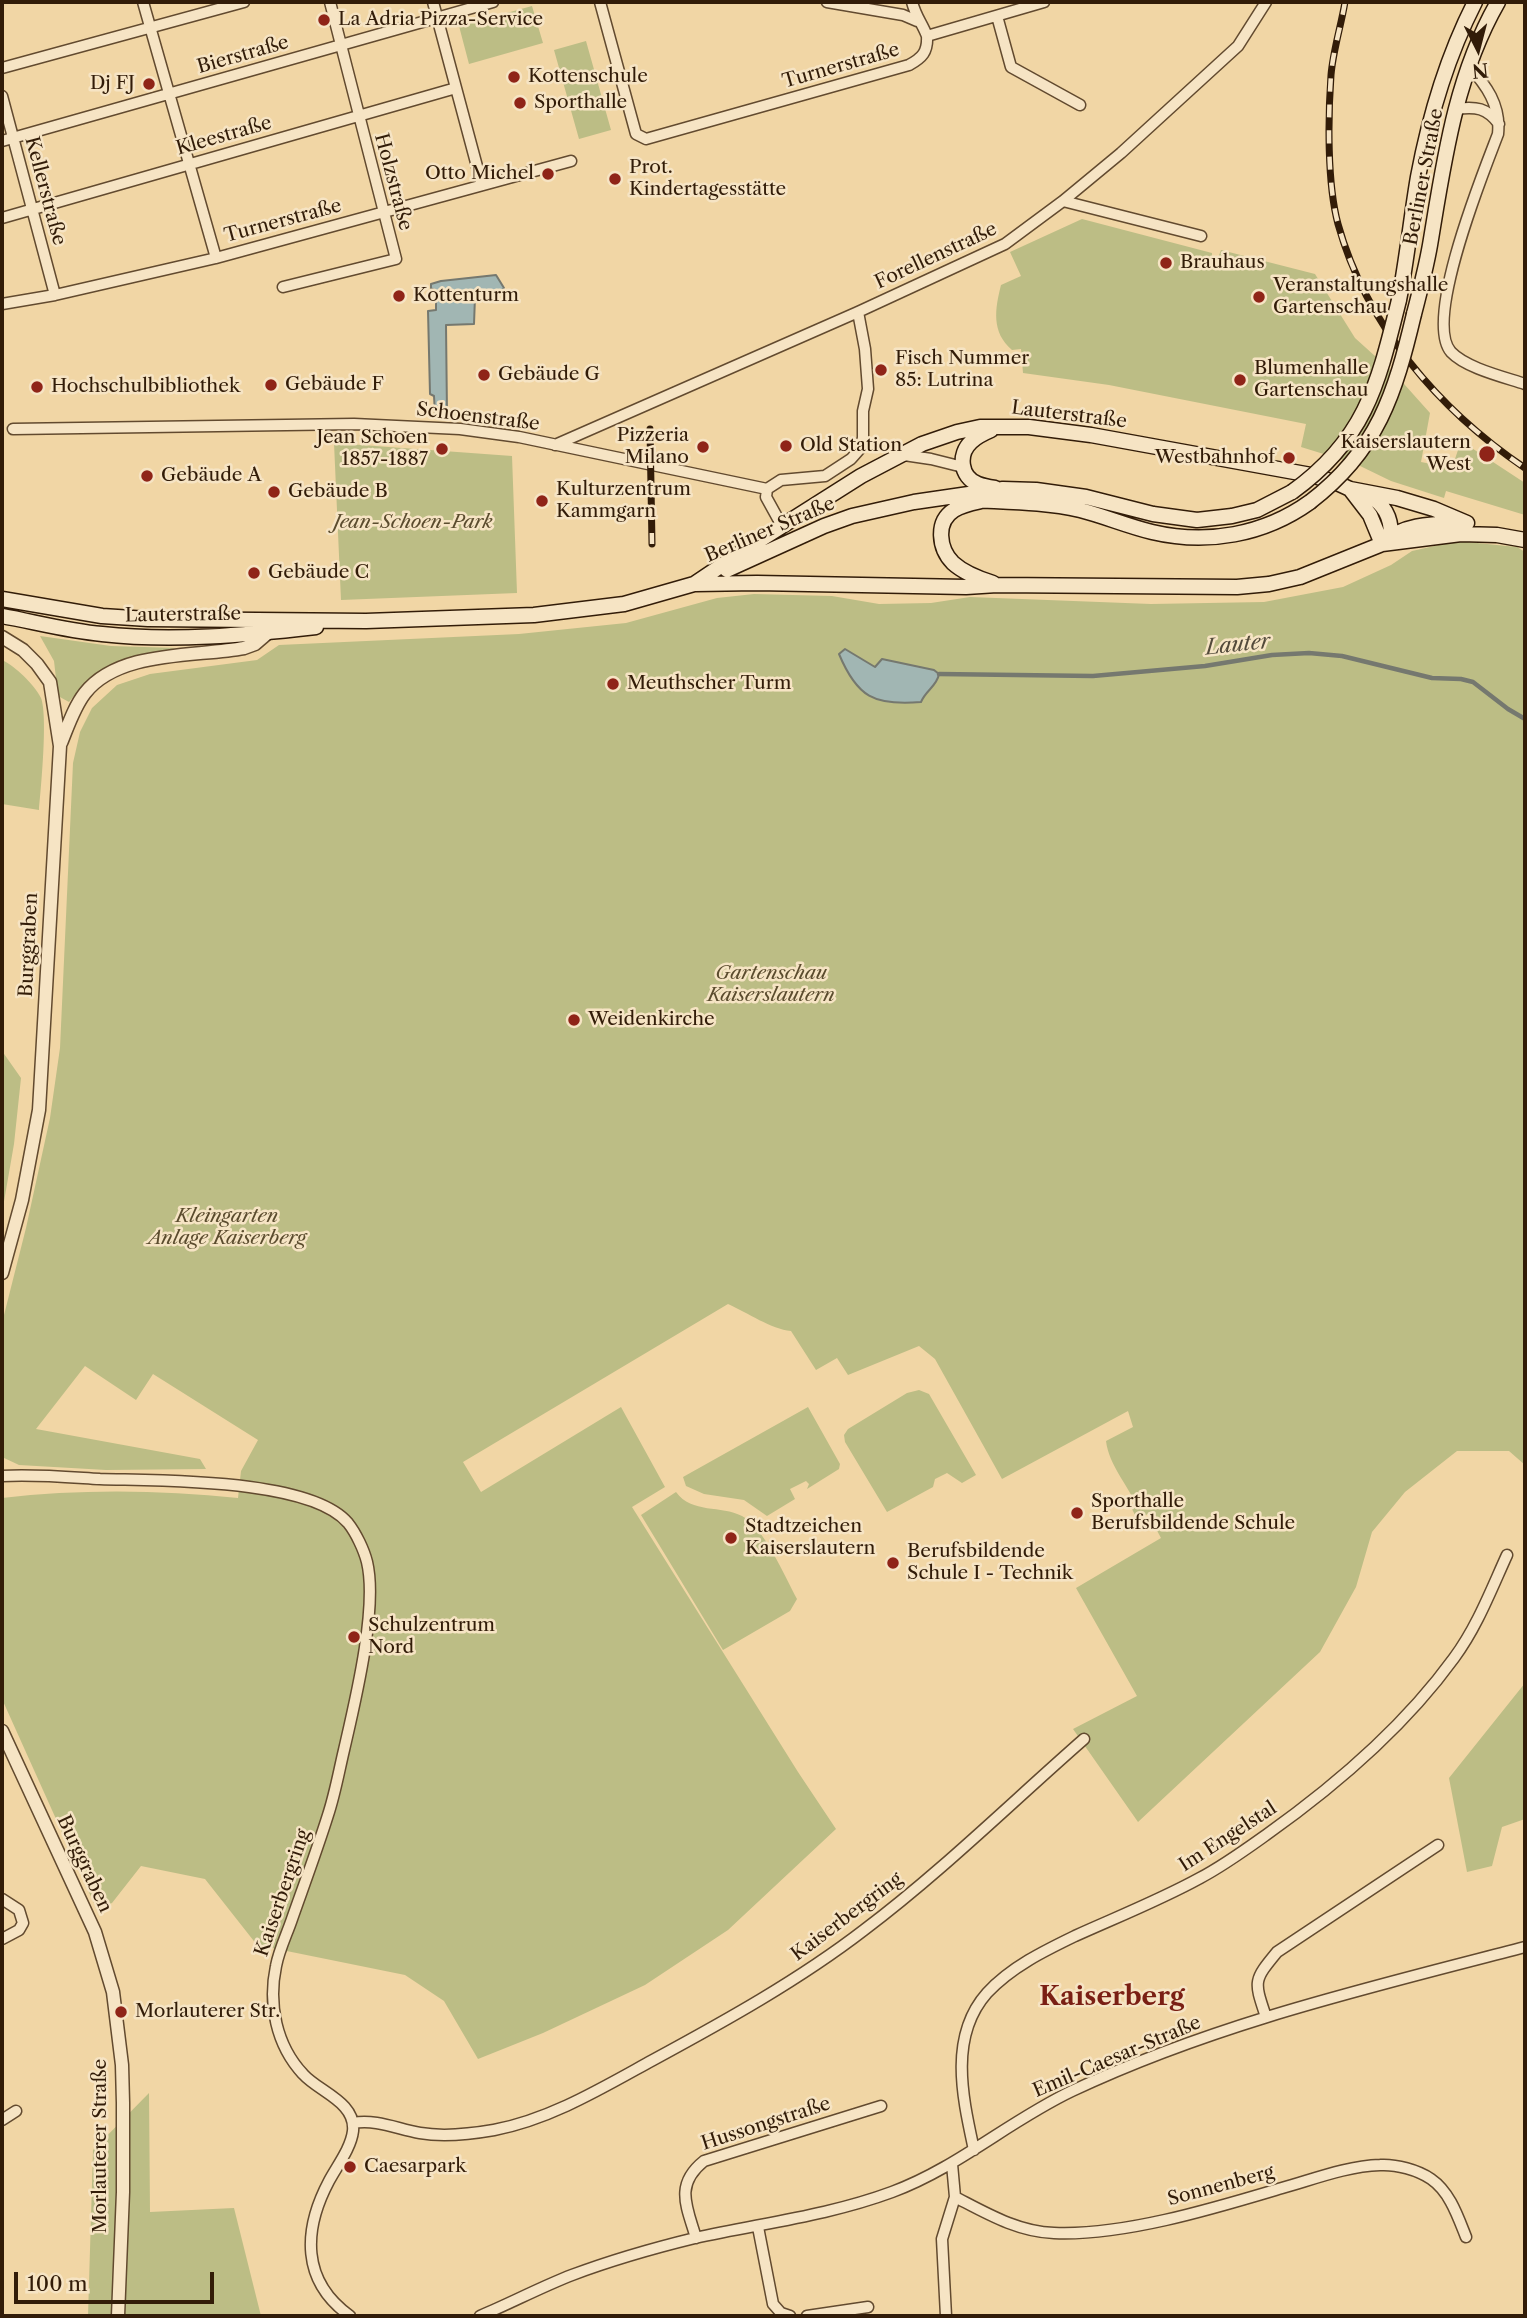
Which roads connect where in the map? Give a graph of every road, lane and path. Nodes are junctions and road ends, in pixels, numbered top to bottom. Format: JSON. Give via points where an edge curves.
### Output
{"nodes":[{"id":1,"x":143,"y":2,"type":"edge"},
{"id":2,"x":244,"y":2,"type":"edge"},
{"id":3,"x":330,"y":2,"type":"edge"},
{"id":4,"x":433,"y":2,"type":"edge"},
{"id":5,"x":493,"y":2,"type":"edge"},
{"id":6,"x":600,"y":2,"type":"edge"},
{"id":7,"x":827,"y":2,"type":"edge"},
{"id":8,"x":912,"y":2,"type":"edge"},
{"id":9,"x":1044,"y":2,"type":"edge"},
{"id":10,"x":1266,"y":2,"type":"edge"},
{"id":11,"x":1475,"y":2,"type":"edge"},
{"id":12,"x":1498,"y":2,"type":"edge"},
{"id":13,"x":997,"y":16,"type":"junction"},
{"id":14,"x":438,"y":18,"type":"junction"},
{"id":15,"x":917,"y":21,"type":"junction"},
{"id":16,"x":151,"y":28,"type":"junction"},
{"id":17,"x":927,"y":36,"type":"junction"},
{"id":18,"x":341,"y":46,"type":"junction"},
{"id":19,"x":1468,"y":65,"type":"junction"},
{"id":20,"x":2,"y":68,"type":"edge"},
{"id":21,"x":456,"y":88,"type":"junction"},
{"id":22,"x":169,"y":94,"type":"junction"},
{"id":23,"x":2,"y":96,"type":"edge"},
{"id":24,"x":1080,"y":105,"type":"dead end"},
{"id":25,"x":1456,"y":109,"type":"junction"},
{"id":26,"x":358,"y":116,"type":"junction"},
{"id":27,"x":1499,"y":124,"type":"junction"},
{"id":28,"x":7,"y":139,"type":"edge"},
{"id":29,"x":571,"y":161,"type":"dead end"},
{"id":30,"x":191,"y":164,"type":"junction"},
{"id":31,"x":482,"y":185,"type":"junction"},
{"id":32,"x":1063,"y":201,"type":"junction"},
{"id":33,"x":33,"y":209,"type":"junction"},
{"id":34,"x":383,"y":211,"type":"junction"},
{"id":35,"x":2,"y":218,"type":"edge"},
{"id":36,"x":1201,"y":236,"type":"dead end"},
{"id":37,"x":216,"y":258,"type":"junction"},
{"id":38,"x":283,"y":287,"type":"dead end"},
{"id":39,"x":55,"y":295,"type":"junction"},
{"id":40,"x":2,"y":304,"type":"edge"},
{"id":41,"x":858,"y":312,"type":"junction"},
{"id":42,"x":1525,"y":384,"type":"edge"},
{"id":43,"x":997,"y":426,"type":"junction"},
{"id":44,"x":13,"y":429,"type":"dead end"},
{"id":45,"x":555,"y":445,"type":"junction"},
{"id":46,"x":901,"y":455,"type":"junction"},
{"id":47,"x":963,"y":467,"type":"junction"},
{"id":48,"x":767,"y":489,"type":"junction"},
{"id":49,"x":1003,"y":489,"type":"junction"},
{"id":50,"x":1357,"y":491,"type":"junction"},
{"id":51,"x":944,"y":498,"type":"junction"},
{"id":52,"x":984,"y":500,"type":"junction"},
{"id":53,"x":1467,"y":523,"type":"junction"},
{"id":54,"x":782,"y":526,"type":"junction"},
{"id":55,"x":1519,"y":538,"type":"edge"},
{"id":56,"x":1386,"y":540,"type":"junction"},
{"id":57,"x":694,"y":584,"type":"junction"},
{"id":58,"x":997,"y":585,"type":"junction"},
{"id":59,"x":2,"y":599,"type":"edge"},
{"id":60,"x":2,"y":616,"type":"edge"},
{"id":61,"x":366,"y":621,"type":"junction"},
{"id":62,"x":269,"y":632,"type":"junction"},
{"id":63,"x":2,"y":637,"type":"edge"},
{"id":64,"x":60,"y":746,"type":"junction"},
{"id":65,"x":2,"y":1273,"type":"edge"},
{"id":66,"x":3,"y":1476,"type":"edge"},
{"id":67,"x":1507,"y":1555,"type":"dead end"},
{"id":68,"x":2,"y":1731,"type":"edge"},
{"id":69,"x":1084,"y":1739,"type":"dead end"},
{"id":70,"x":1438,"y":1845,"type":"dead end"},
{"id":71,"x":2,"y":1899,"type":"edge"},
{"id":72,"x":2,"y":1939,"type":"edge"},
{"id":73,"x":1525,"y":1947,"type":"edge"},
{"id":74,"x":1266,"y":2017,"type":"junction"},
{"id":75,"x":117,"y":2018,"type":"joint"},
{"id":76,"x":881,"y":2106,"type":"dead end"},
{"id":77,"x":16,"y":2111,"type":"dead end"},
{"id":78,"x":2,"y":2120,"type":"edge"},
{"id":79,"x":353,"y":2123,"type":"junction"},
{"id":80,"x":974,"y":2150,"type":"junction"},
{"id":81,"x":952,"y":2164,"type":"junction"},
{"id":82,"x":955,"y":2197,"type":"junction"},
{"id":83,"x":758,"y":2227,"type":"junction"},
{"id":84,"x":1466,"y":2237,"type":"dead end"},
{"id":85,"x":696,"y":2238,"type":"junction"},
{"id":86,"x":868,"y":2307,"type":"dead end"},
{"id":87,"x":118,"y":2316,"type":"edge"},
{"id":88,"x":350,"y":2316,"type":"edge"},
{"id":89,"x":480,"y":2316,"type":"edge"},
{"id":90,"x":790,"y":2316,"type":"edge"},
{"id":91,"x":807,"y":2316,"type":"edge"},
{"id":92,"x":946,"y":2316,"type":"edge"}],
"edges":[{"from":1,"to":16,"type":"street"},
{"from":2,"to":16,"type":"street"},
{"from":3,"to":18,"type":"street","name":"Holzstraße"},
{"from":4,"to":14,"type":"street"},
{"from":5,"to":14,"type":"street","name":"Bierstraße"},
{"from":6,"to":17,"type":"street","name":"Turnerstraße","via":[[636,134],[646,139],[909,65],[921,58]]},
{"from":7,"to":15,"type":"street"},
{"from":8,"to":15,"type":"street"},
{"from":9,"to":13,"type":"street"},
{"from":10,"to":32,"type":"street","name":"Forellenstraße","via":[[1238,46]]},
{"from":11,"to":49,"type":"main road","name":"Berliner Straße","bridge":true,"via":[[1429,131],[1399,300],[1376,385],[1355,429],[1325,466],[1292,492],[1257,510],[1197,520],[1086,497]]},
{"from":12,"to":19,"type":"main road","name":"Berliner Straße"},
{"from":13,"to":17,"type":"street"},
{"from":13,"to":24,"type":"street","via":[[1011,67]]},
{"from":14,"to":18,"type":"street","name":"Bierstraße"},
{"from":14,"to":21,"type":"street"},
{"from":15,"to":17,"type":"street"},
{"from":16,"to":20,"type":"street"},
{"from":16,"to":22,"type":"street"},
{"from":18,"to":22,"type":"street","name":"Bierstraße"},
{"from":18,"to":26,"type":"street","name":"Holzstraße"},
{"from":19,"to":25,"type":"main road","name":"Berliner Straße"},
{"from":19,"to":27,"type":"street","via":[[1497,107]]},
{"from":21,"to":26,"type":"street","name":"Kleestraße"},
{"from":21,"to":31,"type":"street"},
{"from":22,"to":28,"type":"street","name":"Bierstraße"},
{"from":22,"to":30,"type":"street"},
{"from":23,"to":28,"type":"street","name":"Kellerstraße"},
{"from":25,"to":27,"type":"street","via":[[1479,108]]},
{"from":25,"to":52,"type":"main road","name":"Berliner Straße","bridge":true,"via":[[1439,180],[1430,247],[1393,391],[1355,460],[1310,502],[1264,527],[1227,536],[1193,537],[1152,532],[1068,507]]},
{"from":26,"to":30,"type":"street","name":"Kleestraße"},
{"from":26,"to":34,"type":"street","name":"Holzstraße"},
{"from":27,"to":42,"type":"street","via":[[1461,235],[1444,332],[1449,350],[1462,361]]},
{"from":28,"to":33,"type":"street","name":"Kellerstraße"},
{"from":29,"to":31,"type":"street","name":"Turnerstraße"},
{"from":30,"to":33,"type":"street","name":"Kleestraße"},
{"from":30,"to":37,"type":"street"},
{"from":31,"to":34,"type":"street","name":"Turnerstraße"},
{"from":32,"to":36,"type":"street"},
{"from":32,"to":41,"type":"street","name":"Forellenstraße","via":[[982,256]]},
{"from":33,"to":35,"type":"street","name":"Kleestraße"},
{"from":33,"to":39,"type":"street","name":"Kellerstraße"},
{"from":34,"to":37,"type":"street","name":"Turnerstraße"},
{"from":34,"to":38,"type":"street","name":"Holzstraße","via":[[396,260]]},
{"from":37,"to":39,"type":"street","name":"Turnerstraße"},
{"from":39,"to":40,"type":"street","name":"Turnerstraße"},
{"from":41,"to":45,"type":"street","name":"Forellenstraße"},
{"from":41,"to":48,"type":"street","via":[[868,389],[859,450],[825,476],[781,480]]},
{"from":43,"to":46,"type":"main road","name":"Lauterstraße","via":[[957,432]]},
{"from":43,"to":47,"type":"main road","via":[[972,441],[965,450]]},
{"from":43,"to":50,"type":"main road","name":"Lauterstraße","via":[[1091,435],[1311,475]]},
{"from":44,"to":45,"type":"street","name":"Schoenstraße","via":[[354,424],[460,429]]},
{"from":45,"to":48,"type":"street","name":"Schoenstraße"},
{"from":46,"to":47,"type":"street"},
{"from":46,"to":54,"type":"main road","name":"Lauterstraße"},
{"from":47,"to":49,"type":"main road","via":[[978,484]]},
{"from":48,"to":54,"type":"street","via":[[766,497]]},
{"from":49,"to":51,"type":"main road","name":"Berliner Straße"},
{"from":50,"to":53,"type":"main road","via":[[1434,509]]},
{"from":50,"to":56,"type":"main road","name":"Lauterstraße","via":[[1385,508],[1389,518]]},
{"from":51,"to":52,"type":"main road","name":"Berliner Straße"},
{"from":51,"to":57,"type":"main road","name":"Berliner Straße","via":[[886,507],[829,523]]},
{"from":52,"to":58,"type":"main road","via":[[950,513],[942,541],[959,568]]},
{"from":53,"to":55,"type":"main road","name":"Lauterstraße"},
{"from":53,"to":56,"type":"main road","name":"Lauterstraße","via":[[1430,525]]},
{"from":54,"to":57,"type":"main road","name":"Lauterstraße"},
{"from":55,"to":56,"type":"main road","name":"Lauterstraße","via":[[1461,534]]},
{"from":56,"to":58,"type":"main road","name":"Lauterstraße","via":[[1307,574],[1252,586]]},
{"from":57,"to":58,"type":"main road","name":"Lauterstraße"},
{"from":57,"to":61,"type":"main road","name":"Lauterstraße","via":[[587,610]]},
{"from":59,"to":61,"type":"main road","name":"Lauterstraße","via":[[148,619]]},
{"from":60,"to":62,"type":"main road","name":"Lauterstraße","via":[[100,634],[162,637]]},
{"from":61,"to":62,"type":"main road","name":"Lauterstraße"},
{"from":62,"to":64,"type":"street","via":[[244,648],[144,660],[109,673],[85,692]]},
{"from":63,"to":64,"type":"street","name":"Burggraben","via":[[23,650],[50,682]]},
{"from":64,"to":65,"type":"street","name":"Burggraben","via":[[39,1110]]},
{"from":66,"to":79,"type":"street","name":"Kaiserbergring","via":[[201,1482],[269,1490],[328,1507],[348,1523],[359,1542],[367,1563],[369,1608],[354,1707],[329,1812],[276,1965],[273,2009],[282,2045],[293,2061],[304,2076],[350,2113]]},
{"from":67,"to":80,"type":"street","name":"Im Engelstal","via":[[1479,1616],[1428,1692],[1308,1803],[1200,1878],[1039,1953],[986,1995],[962,2043],[961,2077]]},
{"from":68,"to":75,"type":"street","name":"Burggraben","via":[[95,1933]]},
{"from":69,"to":79,"type":"street","name":"Kaiserbergring","via":[[961,1849],[833,1954],[707,2031],[605,2086],[527,2122],[494,2130],[421,2133],[381,2123]]},
{"from":70,"to":74,"type":"street","via":[[1277,1952],[1256,1983]]},
{"from":71,"to":72,"type":"street","via":[[19,1910],[23,1923]]},
{"from":73,"to":74,"type":"street","name":"Emil-Caesar-Straße"},
{"from":74,"to":80,"type":"street","name":"Emil-Caesar-Straße","via":[[1072,2091]]},
{"from":75,"to":87,"type":"street","name":"Morlauterer Straße","via":[[123,2103]]},
{"from":76,"to":85,"type":"street","name":"Hussongstraße","via":[[704,2161],[685,2183]]},
{"from":77,"to":78,"type":"street"},
{"from":79,"to":88,"type":"street","via":[[351,2141],[313,2219],[310,2247],[326,2294]]},
{"from":80,"to":81,"type":"street","name":"Emil-Caesar-Straße"},
{"from":81,"to":82,"type":"street"},
{"from":81,"to":83,"type":"street","name":"Emil-Caesar-Straße","via":[[869,2200]]},
{"from":82,"to":84,"type":"street","name":"Sonnenberg","via":[[1012,2225],[1053,2233],[1086,2231],[1152,2223],[1381,2164],[1431,2179],[1450,2199]]},
{"from":82,"to":92,"type":"street","via":[[942,2239]]},
{"from":83,"to":85,"type":"street"},
{"from":83,"to":90,"type":"street","via":[[773,2304],[781,2314]]},
{"from":85,"to":89,"type":"street","via":[[572,2275]]},
{"from":86,"to":91,"type":"street"}]}
